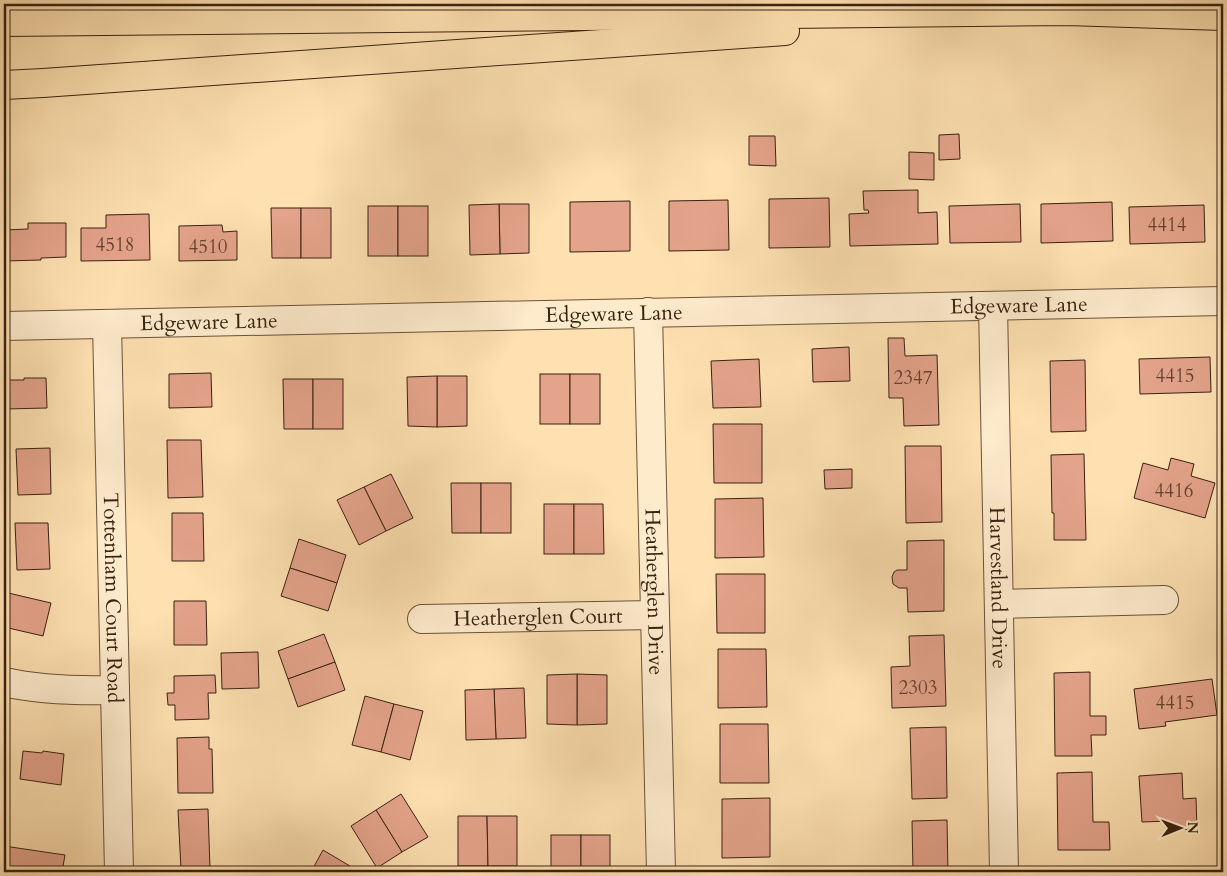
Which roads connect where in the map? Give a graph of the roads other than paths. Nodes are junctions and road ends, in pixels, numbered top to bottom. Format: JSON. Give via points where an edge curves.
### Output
{"nodes":[{"id":1,"x":1067,"y":11,"type":"junction"},
{"id":2,"x":1223,"y":16,"type":"edge"},
{"id":3,"x":4,"y":22,"type":"edge"},
{"id":4,"x":4,"y":85,"type":"edge"},
{"id":5,"x":1223,"y":301,"type":"edge"},
{"id":6,"x":993,"y":306,"type":"junction"},
{"id":7,"x":648,"y":312,"type":"junction"},
{"id":8,"x":107,"y":324,"type":"junction"},
{"id":9,"x":4,"y":326,"type":"edge"},
{"id":10,"x":1164,"y":600,"type":"dead end"},
{"id":11,"x":999,"y":604,"type":"junction"},
{"id":12,"x":655,"y":615,"type":"junction"},
{"id":13,"x":422,"y":619,"type":"dead end"},
{"id":14,"x":4,"y":682,"type":"edge"},
{"id":15,"x":115,"y":690,"type":"junction"},
{"id":16,"x":119,"y":872,"type":"edge"},
{"id":17,"x":661,"y":872,"type":"edge"},
{"id":18,"x":1004,"y":872,"type":"edge"}],
"edges":[{"from":1,"to":2,"type":"highway"},
{"from":1,"to":3,"type":"highway"},
{"from":1,"to":4,"type":"highway"},
{"from":5,"to":6,"type":"street","name":"Edgeware Lane"},
{"from":6,"to":7,"type":"street","name":"Edgeware Lane"},
{"from":6,"to":11,"type":"street","name":"Harvestland Drive"},
{"from":7,"to":8,"type":"street","name":"Edgeware Lane"},
{"from":7,"to":12,"type":"street","name":"Heatherglen Drive"},
{"from":8,"to":9,"type":"street","name":"Edgeware Lane"},
{"from":8,"to":15,"type":"street","name":"Tottenham Court Road"},
{"from":10,"to":11,"type":"street"},
{"from":11,"to":18,"type":"street","name":"Harvestland Drive"},
{"from":12,"to":13,"type":"street","name":"Heatherglen Court"},
{"from":12,"to":17,"type":"street","name":"Heatherglen Drive"},
{"from":14,"to":15,"type":"street","via":[[45,688]]},
{"from":15,"to":16,"type":"street","name":"Tottenham Court Road"}]}
